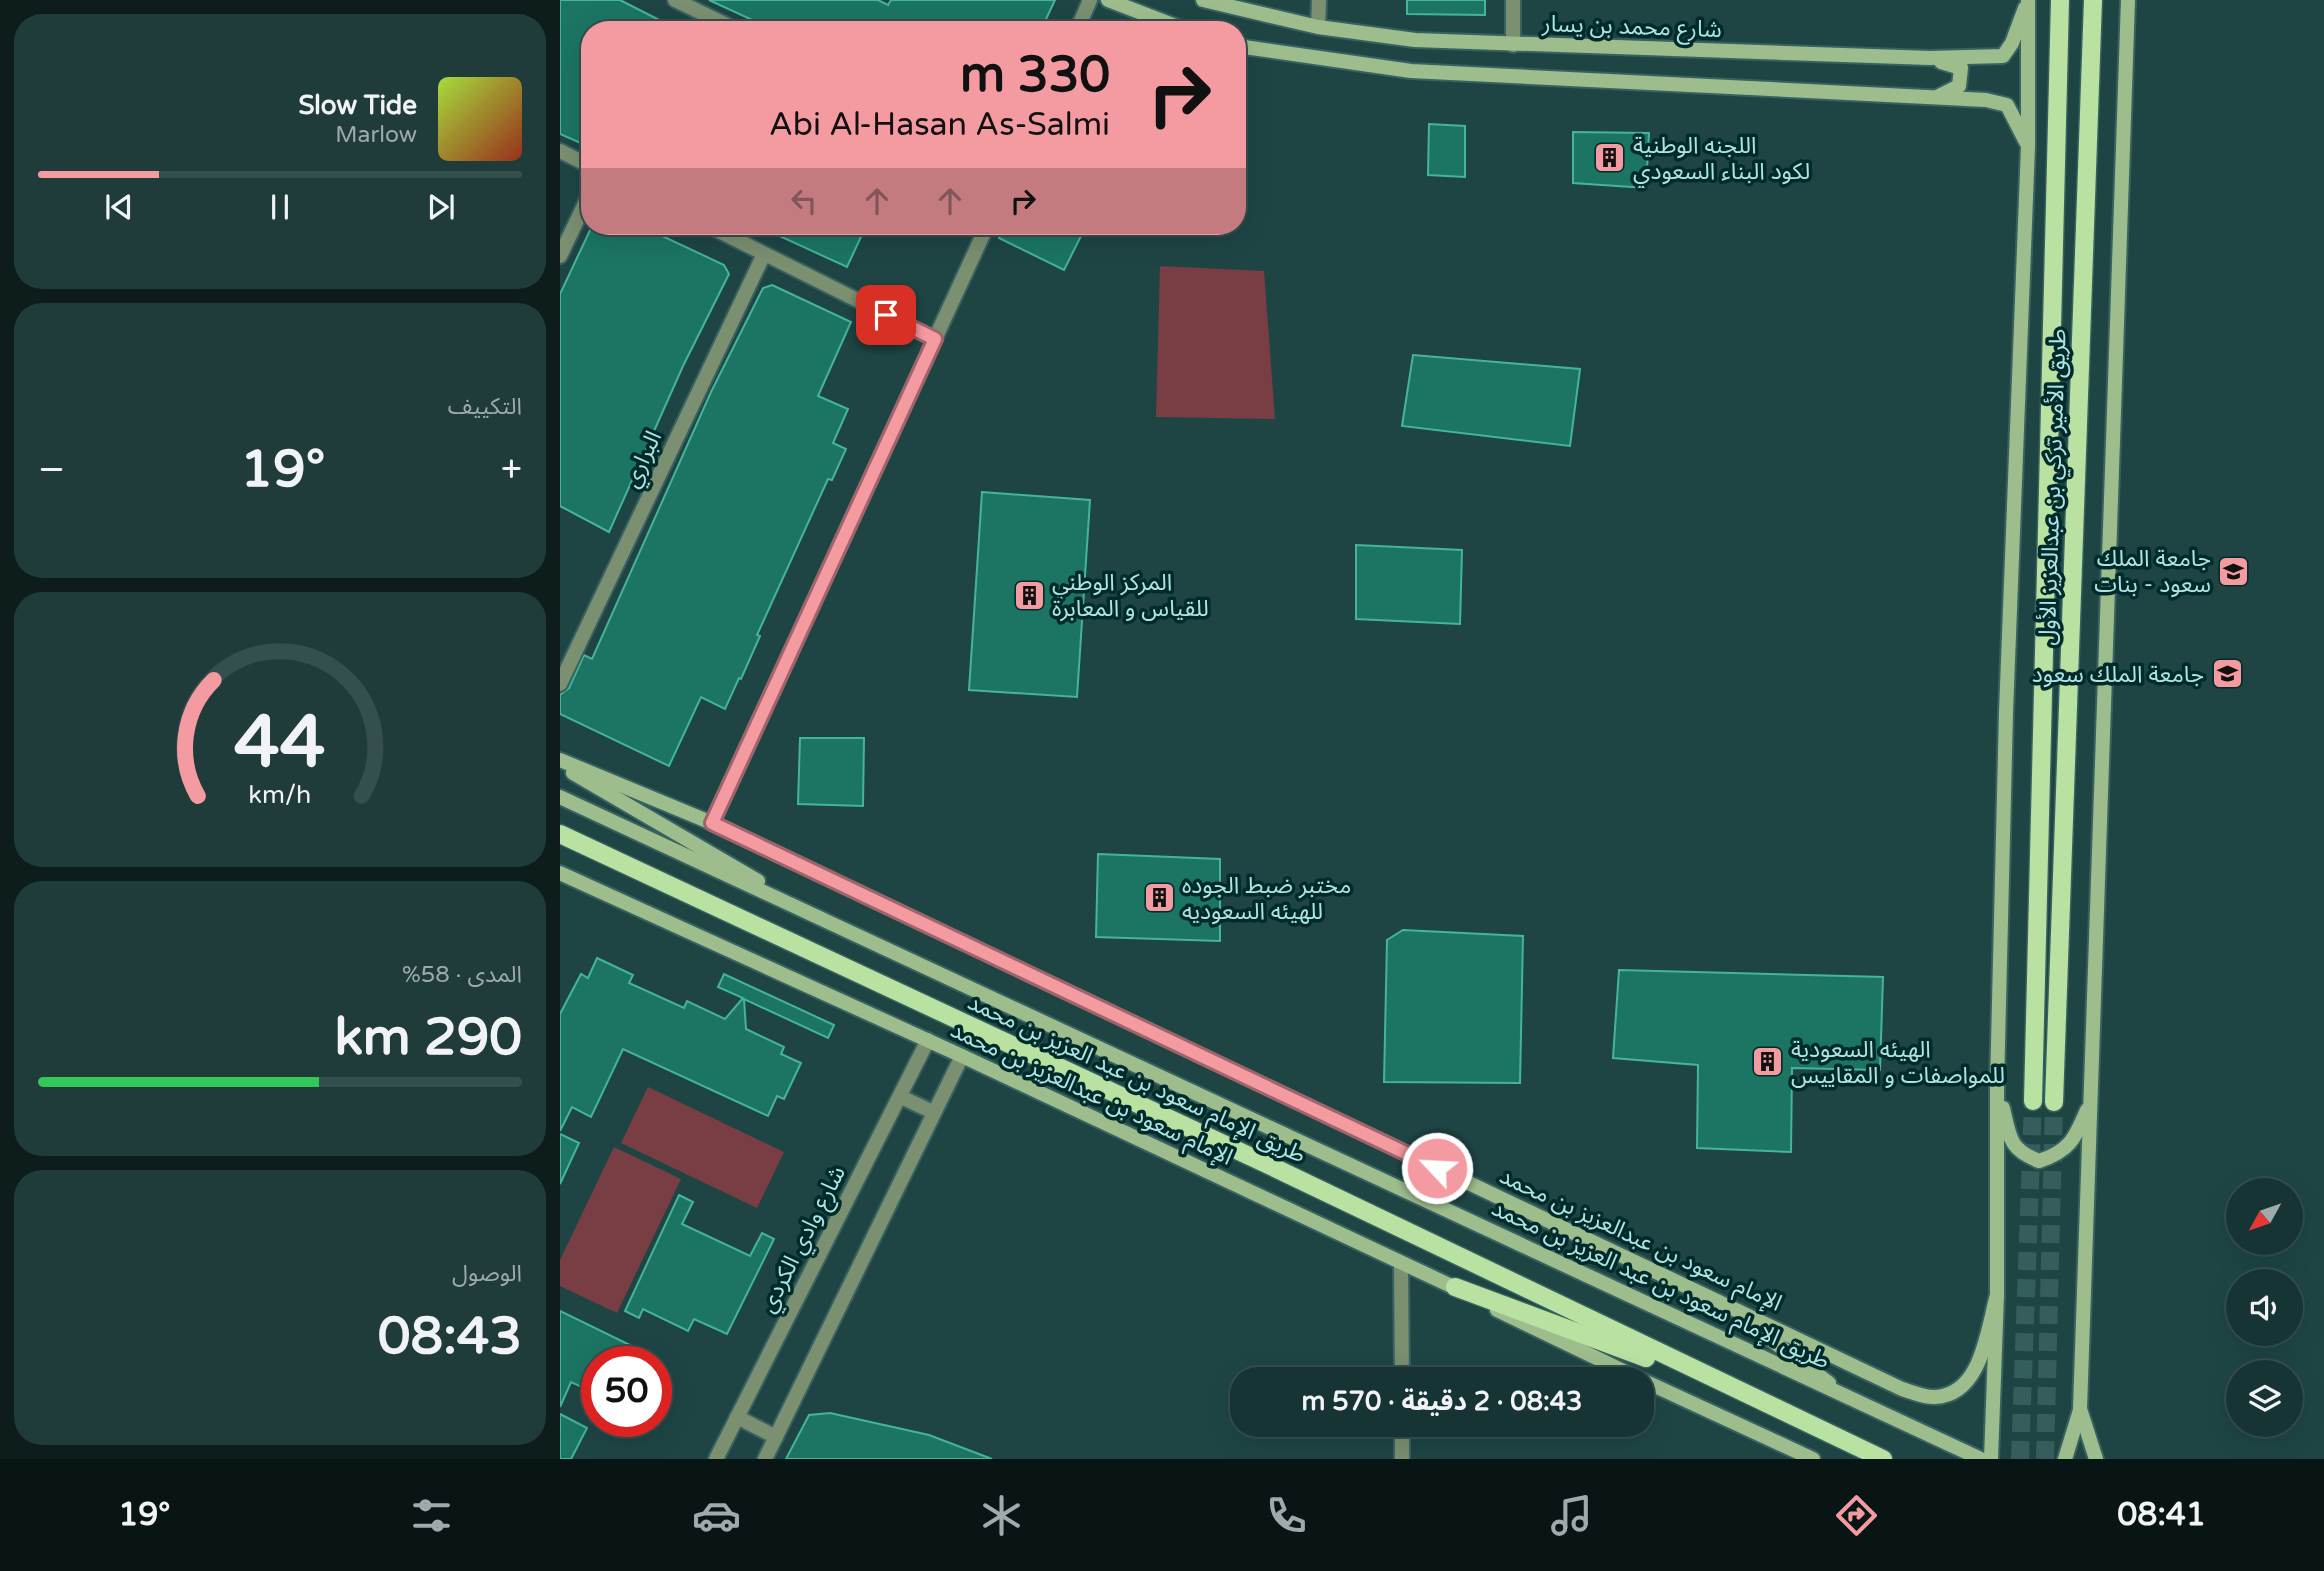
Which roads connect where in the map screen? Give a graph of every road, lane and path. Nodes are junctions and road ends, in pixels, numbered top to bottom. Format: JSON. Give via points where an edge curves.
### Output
{"nodes":[{"id":1,"x":675,"y":0,"type":"edge"},
{"id":2,"x":1090,"y":0,"type":"edge"},
{"id":3,"x":1108,"y":0,"type":"edge"},
{"id":4,"x":1203,"y":0,"type":"edge"},
{"id":5,"x":1319,"y":0,"type":"edge"},
{"id":6,"x":1513,"y":0,"type":"edge"},
{"id":7,"x":2028,"y":0,"type":"edge"},
{"id":8,"x":2060,"y":0,"type":"edge"},
{"id":9,"x":2093,"y":0,"type":"edge"},
{"id":10,"x":2128,"y":0,"type":"edge"},
{"id":11,"x":718,"y":21,"type":"edge"},
{"id":12,"x":1081,"y":21,"type":"edge"},
{"id":13,"x":1163,"y":21,"type":"edge"},
{"id":14,"x":1318,"y":27,"type":"junction"},
{"id":15,"x":1513,"y":45,"type":"junction"},
{"id":16,"x":1246,"y":47,"type":"edge"},
{"id":17,"x":1930,"y":58,"type":"junction"},
{"id":18,"x":1933,"y":99,"type":"junction"},
{"id":19,"x":2028,"y":146,"type":"junction"},
{"id":20,"x":560,"y":151,"type":"edge"},
{"id":21,"x":581,"y":162,"type":"edge"},
{"id":22,"x":581,"y":211,"type":"edge"},
{"id":23,"x":727,"y":235,"type":"edge"},
{"id":24,"x":983,"y":235,"type":"edge"},
{"id":25,"x":764,"y":254,"type":"junction"},
{"id":26,"x":560,"y":256,"type":"edge"},
{"id":27,"x":935,"y":339,"type":"junction"},
{"id":28,"x":560,"y":684,"type":"edge"},
{"id":29,"x":560,"y":760,"type":"edge"},
{"id":30,"x":560,"y":765,"type":"edge"},
{"id":31,"x":560,"y":797,"type":"edge"},
{"id":32,"x":712,"y":823,"type":"junction"},
{"id":33,"x":560,"y":834,"type":"edge"},
{"id":34,"x":561,"y":875,"type":"edge"},
{"id":35,"x":815,"y":916,"type":"junction"},
{"id":36,"x":928,"y":1040,"type":"junction"},
{"id":37,"x":962,"y":1056,"type":"junction"},
{"id":38,"x":1997,"y":1086,"type":"junction"},
{"id":39,"x":901,"y":1097,"type":"junction"},
{"id":40,"x":2033,"y":1101,"type":"tunnel mouth"},
{"id":41,"x":2054,"y":1102,"type":"tunnel mouth"},
{"id":42,"x":2090,"y":1102,"type":"junction"},
{"id":43,"x":933,"y":1112,"type":"junction"},
{"id":44,"x":1401,"y":1264,"type":"junction"},
{"id":45,"x":1455,"y":1287,"type":"junction"},
{"id":46,"x":1997,"y":1296,"type":"junction"},
{"id":47,"x":1719,"y":1301,"type":"junction"},
{"id":48,"x":1402,"y":1367,"type":"edge"},
{"id":49,"x":1615,"y":1367,"type":"edge"},
{"id":50,"x":1654,"y":1385,"type":"edge"},
{"id":51,"x":1726,"y":1387,"type":"junction"},
{"id":52,"x":1846,"y":1397,"type":"junction"},
{"id":53,"x":2080,"y":1409,"type":"junction"},
{"id":54,"x":737,"y":1418,"type":"junction"},
{"id":55,"x":775,"y":1437,"type":"junction"},
{"id":56,"x":1402,"y":1437,"type":"edge"},
{"id":57,"x":716,"y":1459,"type":"edge"},
{"id":58,"x":765,"y":1459,"type":"edge"},
{"id":59,"x":1402,"y":1459,"type":"edge"},
{"id":60,"x":1813,"y":1459,"type":"edge"},
{"id":61,"x":1883,"y":1459,"type":"edge"},
{"id":62,"x":1981,"y":1459,"type":"edge"},
{"id":63,"x":1991,"y":1459,"type":"edge"},
{"id":64,"x":2065,"y":1459,"type":"edge"},
{"id":65,"x":2096,"y":1459,"type":"edge"}],
"edges":[{"from":1,"to":11,"type":"street"},
{"from":2,"to":12,"type":"street"},
{"from":3,"to":13,"type":"main road"},
{"from":4,"to":14,"type":"main road","name":"شارع محمد بن يسار"},
{"from":5,"to":14,"type":"street"},
{"from":6,"to":15,"type":"street"},
{"from":7,"to":17,"type":"main road","name":"شارع محمد بن يسار","via":[[2003,56]]},
{"from":7,"to":19,"type":"main road"},
{"from":8,"to":40,"type":"main road","name":"طريق الأمير تركي بن عبدالعزيز الأول"},
{"from":9,"to":41,"type":"main road","name":"طريق الأمير تركي بن عبدالعزيز الأول"},
{"from":10,"to":42,"type":"main road"},
{"from":14,"to":15,"type":"main road","name":"شارع محمد بن يسار","via":[[1415,40]]},
{"from":15,"to":17,"type":"main road","name":"شارع محمد بن يسار"},
{"from":16,"to":18,"type":"main road","via":[[1411,71]]},
{"from":17,"to":18,"type":"main road","via":[[1961,68],[1959,86]]},
{"from":18,"to":19,"type":"main road","via":[[2007,105]]},
{"from":19,"to":38,"type":"main road"},
{"from":20,"to":21,"type":"street"},
{"from":22,"to":26,"type":"street"},
{"from":23,"to":25,"type":"street"},
{"from":24,"to":27,"type":"street"},
{"from":25,"to":27,"type":"street"},
{"from":25,"to":28,"type":"street","name":"البراري"},
{"from":27,"to":32,"type":"street"},
{"from":29,"to":32,"type":"main road","name":"الإمام سعود بن عبدالعزيز بن محمد"},
{"from":30,"to":35,"type":"main road"},
{"from":31,"to":35,"type":"main road","name":"طريق الإمام سعود بن عبد العزيز بن محمد"},
{"from":32,"to":47,"type":"main road","name":"الإمام سعود بن عبدالعزيز بن محمد"},
{"from":33,"to":51,"type":"main road","name":"طريق الإمام سعود بن عبد العزيز بن محمد","via":[[1277,1169]]},
{"from":34,"to":36,"type":"main road","name":"الإمام سعود بن عبدالعزيز بن محمد"},
{"from":35,"to":52,"type":"main road","name":"طريق الإمام سعود بن عبد العزيز بن محمد"},
{"from":36,"to":37,"type":"main road","name":"الإمام سعود بن عبدالعزيز بن محمد"},
{"from":36,"to":39,"type":"street","name":"شارع وادي الكردي"},
{"from":37,"to":43,"type":"street"},
{"from":37,"to":44,"type":"main road","name":"الإمام سعود بن عبدالعزيز بن محمد"},
{"from":38,"to":42,"type":"main road","via":[[2009,1139],[2021,1154],[2039,1161],[2060,1154],[2076,1136]]},
{"from":38,"to":46,"type":"main road"},
{"from":39,"to":43,"type":"street"},
{"from":39,"to":54,"type":"street","name":"شارع وادي الكردي"},
{"from":42,"to":53,"type":"main road"},
{"from":43,"to":55,"type":"street"},
{"from":44,"to":45,"type":"main road","name":"الإمام سعود بن عبدالعزيز بن محمد"},
{"from":44,"to":48,"type":"street"},
{"from":45,"to":49,"type":"main road","name":"الإمام سعود بن عبدالعزيز بن محمد"},
{"from":45,"to":51,"type":"main road"},
{"from":46,"to":47,"type":"main road","name":"الإمام سعود بن عبدالعزيز بن محمد","via":[[1976,1372],[1963,1385],[1934,1398],[1902,1389]]},
{"from":46,"to":63,"type":"main road"},
{"from":47,"to":52,"type":"main road"},
{"from":50,"to":60,"type":"main road","name":"الإمام سعود بن عبدالعزيز بن محمد"},
{"from":51,"to":61,"type":"main road","name":"طريق الإمام سعود بن عبد العزيز بن محمد"},
{"from":52,"to":62,"type":"main road","name":"طريق الإمام سعود بن عبد العزيز بن محمد"},
{"from":53,"to":64,"type":"main road"},
{"from":53,"to":65,"type":"main road"},
{"from":54,"to":55,"type":"street"},
{"from":54,"to":57,"type":"street","name":"شارع وادي الكردي"},
{"from":55,"to":58,"type":"street"},
{"from":56,"to":59,"type":"street"}]}
